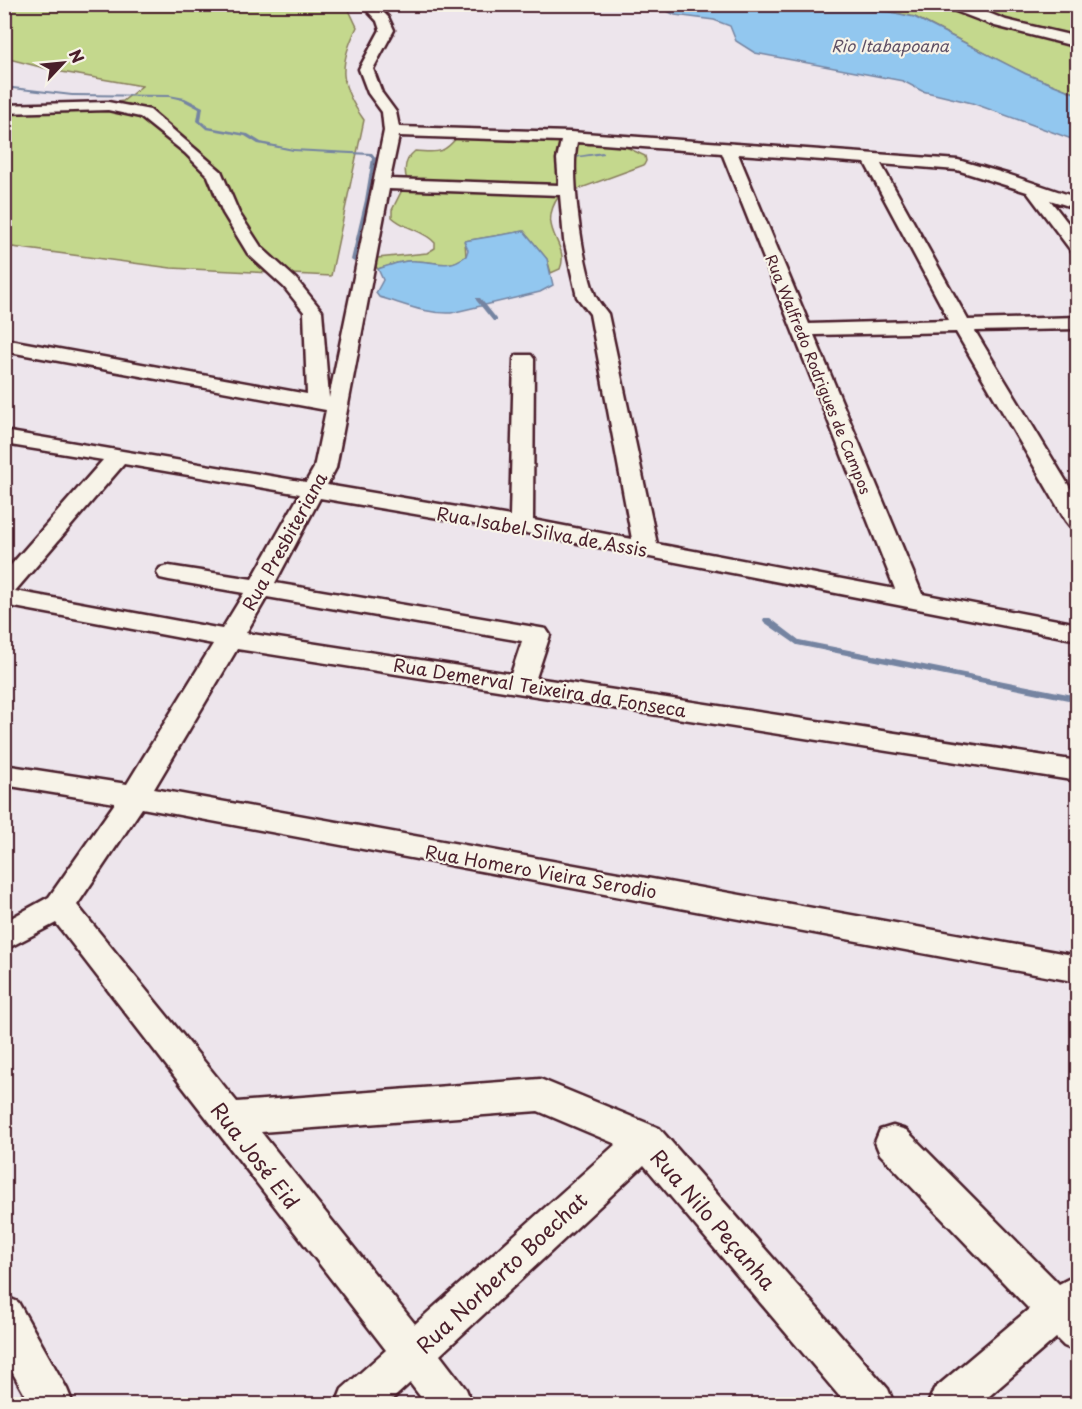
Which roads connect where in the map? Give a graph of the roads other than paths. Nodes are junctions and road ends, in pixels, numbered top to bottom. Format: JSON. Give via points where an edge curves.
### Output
{"nodes":[{"id":1,"x":367,"y":4,"type":"edge"},
{"id":2,"x":950,"y":4,"type":"edge"},
{"id":3,"x":1077,"y":42,"type":"edge"},
{"id":4,"x":4,"y":109,"type":"edge"},
{"id":5,"x":392,"y":132,"type":"junction"},
{"id":6,"x":570,"y":137,"type":"junction"},
{"id":7,"x":728,"y":148,"type":"junction"},
{"id":8,"x":870,"y":160,"type":"junction"},
{"id":9,"x":381,"y":184,"type":"junction"},
{"id":10,"x":1032,"y":187,"type":"junction"},
{"id":11,"x":568,"y":190,"type":"junction"},
{"id":12,"x":1077,"y":204,"type":"edge"},
{"id":13,"x":1077,"y":248,"type":"edge"},
{"id":14,"x":1077,"y":323,"type":"edge"},
{"id":15,"x":962,"y":326,"type":"junction"},
{"id":16,"x":801,"y":330,"type":"junction"},
{"id":17,"x":4,"y":345,"type":"edge"},
{"id":18,"x":524,"y":358,"type":"dead end"},
{"id":19,"x":328,"y":404,"type":"junction"},
{"id":20,"x":4,"y":437,"type":"edge"},
{"id":21,"x":118,"y":457,"type":"junction"},
{"id":22,"x":313,"y":491,"type":"junction"},
{"id":23,"x":1077,"y":521,"type":"edge"},
{"id":24,"x":521,"y":525,"type":"junction"},
{"id":25,"x":646,"y":549,"type":"junction"},
{"id":26,"x":169,"y":573,"type":"dead end"},
{"id":27,"x":260,"y":588,"type":"junction"},
{"id":28,"x":4,"y":589,"type":"edge"},
{"id":29,"x":4,"y":597,"type":"edge"},
{"id":30,"x":912,"y":601,"type":"junction"},
{"id":31,"x":1077,"y":632,"type":"edge"},
{"id":32,"x":229,"y":639,"type":"junction"},
{"id":33,"x":521,"y":684,"type":"junction"},
{"id":34,"x":1077,"y":771,"type":"edge"},
{"id":35,"x":4,"y":775,"type":"edge"},
{"id":36,"x":135,"y":796,"type":"junction"},
{"id":37,"x":60,"y":906,"type":"junction"},
{"id":38,"x":4,"y":936,"type":"edge"},
{"id":39,"x":1077,"y":969,"type":"edge"},
{"id":40,"x":228,"y":1119,"type":"junction"},
{"id":41,"x":646,"y":1140,"type":"junction"},
{"id":42,"x":893,"y":1142,"type":"dead end"},
{"id":43,"x":1070,"y":1312,"type":"edge"},
{"id":44,"x":4,"y":1316,"type":"edge"},
{"id":45,"x":414,"y":1353,"type":"junction"},
{"id":46,"x":52,"y":1404,"type":"edge"},
{"id":47,"x":357,"y":1404,"type":"edge"},
{"id":48,"x":451,"y":1404,"type":"edge"},
{"id":49,"x":873,"y":1404,"type":"edge"},
{"id":50,"x":949,"y":1404,"type":"edge"}],
"edges":[{"from":1,"to":5,"type":"street","name":"Rua Presbiteriana","via":[[387,30],[366,69],[375,93],[389,112]]},
{"from":2,"to":3,"type":"street","via":[[1001,23]]},
{"from":4,"to":19,"type":"street","via":[[108,106],[145,113],[190,150],[215,174],[231,213],[254,250],[313,311]]},
{"from":5,"to":6,"type":"street"},
{"from":5,"to":9,"type":"street","name":"Rua Presbiteriana"},
{"from":6,"to":7,"type":"street"},
{"from":6,"to":11,"type":"street","via":[[565,159]]},
{"from":7,"to":8,"type":"street"},
{"from":7,"to":16,"type":"street","name":"Rua Walfredo Rodrigues de Campos"},
{"from":8,"to":10,"type":"street","via":[[958,165]]},
{"from":8,"to":15,"type":"street"},
{"from":9,"to":11,"type":"street"},
{"from":9,"to":19,"type":"street","name":"Rua Presbiteriana"},
{"from":10,"to":12,"type":"street"},
{"from":10,"to":13,"type":"street"},
{"from":11,"to":25,"type":"street","via":[[573,240],[586,297],[599,314]]},
{"from":14,"to":15,"type":"street"},
{"from":15,"to":16,"type":"street"},
{"from":15,"to":23,"type":"street"},
{"from":16,"to":30,"type":"street","name":"Rua Walfredo Rodrigues de Campos"},
{"from":17,"to":19,"type":"street"},
{"from":18,"to":24,"type":"street"},
{"from":19,"to":22,"type":"street","name":"Rua Presbiteriana","via":[[325,468]]},
{"from":20,"to":21,"type":"street","name":"Rua Isabel Silva de Assis"},
{"from":21,"to":22,"type":"street","name":"Rua Isabel Silva de Assis"},
{"from":21,"to":28,"type":"street"},
{"from":22,"to":24,"type":"street","name":"Rua Isabel Silva de Assis"},
{"from":22,"to":27,"type":"street","name":"Rua Presbiteriana"},
{"from":24,"to":25,"type":"street","name":"Rua Isabel Silva de Assis"},
{"from":25,"to":30,"type":"street","name":"Rua Isabel Silva de Assis"},
{"from":26,"to":27,"type":"street"},
{"from":27,"to":32,"type":"street","name":"Rua Presbiteriana"},
{"from":27,"to":33,"type":"street","via":[[537,635]]},
{"from":29,"to":32,"type":"street","name":"Rua Demerval Teixeira da Fonseca"},
{"from":30,"to":31,"type":"street","name":"Rua Isabel Silva de Assis"},
{"from":32,"to":33,"type":"street","name":"Rua Demerval Teixeira da Fonseca"},
{"from":32,"to":36,"type":"street","name":"Rua Presbiteriana"},
{"from":33,"to":34,"type":"street","name":"Rua Demerval Teixeira da Fonseca"},
{"from":35,"to":36,"type":"street","name":"Rua Homero Vieira Serodio"},
{"from":36,"to":37,"type":"street","name":"Rua Presbiteriana"},
{"from":36,"to":39,"type":"street","name":"Rua Homero Vieira Serodio"},
{"from":37,"to":38,"type":"street"},
{"from":37,"to":40,"type":"street","name":"Rua José Eid"},
{"from":40,"to":41,"type":"street","name":"Rua Nilo Peçanha","via":[[540,1095]]},
{"from":40,"to":45,"type":"street","name":"Rua José Eid"},
{"from":41,"to":45,"type":"street","name":"Rua Norberto Boechat"},
{"from":41,"to":49,"type":"street","name":"Rua Nilo Peçanha"},
{"from":42,"to":43,"type":"street"},
{"from":43,"to":50,"type":"street"},
{"from":44,"to":46,"type":"street"},
{"from":45,"to":47,"type":"street","name":"Rua Norberto Boechat"},
{"from":45,"to":48,"type":"street","name":"Rua José Eid"}]}
